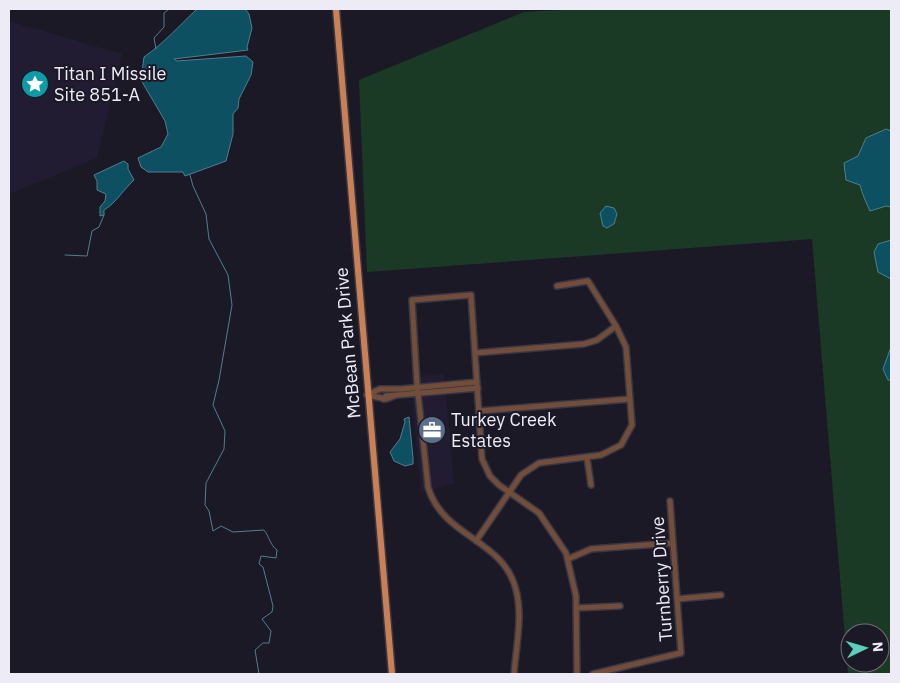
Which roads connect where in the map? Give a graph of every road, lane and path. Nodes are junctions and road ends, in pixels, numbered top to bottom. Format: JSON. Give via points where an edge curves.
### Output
{"nodes":[{"id":1,"x":336,"y":9,"type":"edge"},
{"id":2,"x":556,"y":286,"type":"dead end"},
{"id":3,"x":616,"y":326,"type":"junction"},
{"id":4,"x":475,"y":353,"type":"junction"},
{"id":5,"x":478,"y":385,"type":"junction"},
{"id":6,"x":418,"y":390,"type":"junction"},
{"id":7,"x":397,"y":392,"type":"junction"},
{"id":8,"x":367,"y":395,"type":"junction"},
{"id":9,"x":630,"y":399,"type":"junction"},
{"id":10,"x":479,"y":411,"type":"junction"},
{"id":11,"x":587,"y":458,"type":"junction"},
{"id":12,"x":591,"y":486,"type":"dead end"},
{"id":13,"x":509,"y":493,"type":"junction"},
{"id":14,"x":670,"y":502,"type":"dead end"},
{"id":15,"x":476,"y":541,"type":"junction"},
{"id":16,"x":673,"y":543,"type":"junction"},
{"id":17,"x":568,"y":559,"type":"junction"},
{"id":18,"x":721,"y":595,"type":"dead end"},
{"id":19,"x":677,"y":599,"type":"junction"},
{"id":20,"x":620,"y":606,"type":"dead end"},
{"id":21,"x":576,"y":608,"type":"junction"},
{"id":22,"x":392,"y":674,"type":"edge"},
{"id":23,"x":514,"y":674,"type":"edge"},
{"id":24,"x":577,"y":674,"type":"edge"},
{"id":25,"x":593,"y":674,"type":"edge"}],
"edges":[{"from":1,"to":8,"type":"main road","name":"McBean Park Drive"},
{"from":2,"to":3,"type":"street","via":[[588,281]]},
{"from":3,"to":4,"type":"street","via":[[597,340],[584,344]]},
{"from":3,"to":9,"type":"street","via":[[626,347]]},
{"from":4,"to":5,"type":"street"},
{"from":4,"to":6,"type":"street","via":[[471,295],[412,300]]},
{"from":5,"to":6,"type":"street"},
{"from":5,"to":10,"type":"street"},
{"from":6,"to":7,"type":"street"},
{"from":6,"to":15,"type":"street","via":[[430,496],[445,519]]},
{"from":7,"to":8,"type":"street","via":[[380,388]]},
{"from":7,"to":8,"type":"street","via":[[392,399]]},
{"from":8,"to":22,"type":"main road","name":"McBean Park Drive"},
{"from":9,"to":10,"type":"street"},
{"from":9,"to":11,"type":"street","via":[[632,425],[621,445]]},
{"from":10,"to":13,"type":"street","via":[[485,468]]},
{"from":11,"to":12,"type":"street"},
{"from":11,"to":13,"type":"street","via":[[539,463],[521,475]]},
{"from":13,"to":15,"type":"street"},
{"from":13,"to":17,"type":"street","via":[[539,513]]},
{"from":14,"to":16,"type":"street","name":"Turnberry Drive"},
{"from":15,"to":23,"type":"street","via":[[500,560],[516,588],[518,612]]},
{"from":16,"to":17,"type":"street","via":[[591,549]]},
{"from":16,"to":19,"type":"street","name":"Turnberry Drive"},
{"from":17,"to":21,"type":"street"},
{"from":18,"to":19,"type":"street"},
{"from":19,"to":25,"type":"street","name":"Turnberry Drive","via":[[681,653]]},
{"from":20,"to":21,"type":"street"},
{"from":21,"to":24,"type":"street"}]}
